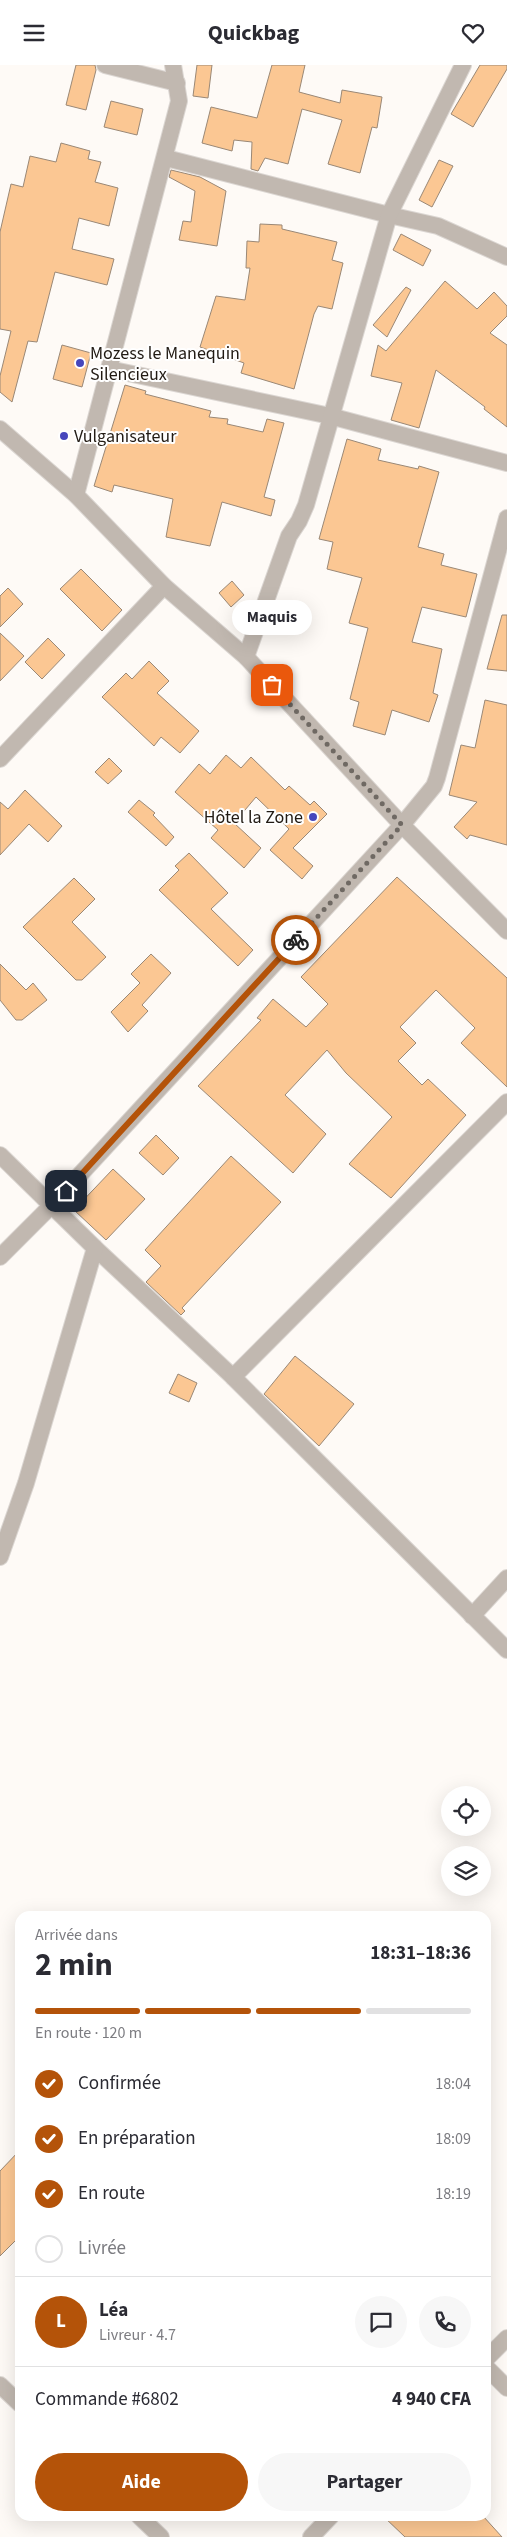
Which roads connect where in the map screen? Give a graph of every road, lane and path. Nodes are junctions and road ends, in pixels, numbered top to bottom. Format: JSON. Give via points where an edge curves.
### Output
{"nodes":[{"id":1,"x":106,"y":65,"type":"edge"},
{"id":2,"x":173,"y":65,"type":"edge"},
{"id":3,"x":463,"y":65,"type":"edge"},
{"id":4,"x":177,"y":83,"type":"junction"},
{"id":5,"x":166,"y":158,"type":"junction"},
{"id":6,"x":389,"y":215,"type":"junction"},
{"id":7,"x":507,"y":257,"type":"edge"},
{"id":8,"x":108,"y":369,"type":"junction"},
{"id":9,"x":330,"y":416,"type":"junction"},
{"id":10,"x":0,"y":429,"type":"edge"},
{"id":11,"x":507,"y":463,"type":"edge"},
{"id":12,"x":76,"y":495,"type":"junction"},
{"id":13,"x":507,"y":518,"type":"edge"},
{"id":14,"x":164,"y":586,"type":"junction"},
{"id":15,"x":246,"y":657,"type":"junction"},
{"id":16,"x":0,"y":759,"type":"edge"},
{"id":17,"x":402,"y":825,"type":"junction"},
{"id":18,"x":507,"y":931,"type":"edge"},
{"id":19,"x":507,"y":1102,"type":"edge"},
{"id":20,"x":0,"y":1155,"type":"edge"},
{"id":21,"x":52,"y":1205,"type":"junction"},
{"id":22,"x":95,"y":1248,"type":"junction"},
{"id":23,"x":0,"y":1257,"type":"edge"},
{"id":24,"x":233,"y":1377,"type":"junction"},
{"id":25,"x":0,"y":1557,"type":"edge"},
{"id":26,"x":507,"y":1578,"type":"edge"},
{"id":27,"x":472,"y":1616,"type":"junction"},
{"id":28,"x":507,"y":1650,"type":"edge"},
{"id":29,"x":507,"y":2338,"type":"edge"},
{"id":30,"x":491,"y":2354,"type":"edge"},
{"id":31,"x":491,"y":2372,"type":"edge"},
{"id":32,"x":0,"y":2385,"type":"edge"},
{"id":33,"x":507,"y":2387,"type":"edge"},
{"id":34,"x":15,"y":2399,"type":"edge"},
{"id":35,"x":144,"y":2521,"type":"edge"},
{"id":36,"x":326,"y":2521,"type":"edge"},
{"id":37,"x":161,"y":2537,"type":"edge"},
{"id":38,"x":311,"y":2537,"type":"edge"}],
"edges":[{"from":1,"to":4,"type":"street"},
{"from":2,"to":4,"type":"street"},
{"from":3,"to":6,"type":"street"},
{"from":4,"to":5,"type":"street","via":[[179,101]]},
{"from":5,"to":6,"type":"street"},
{"from":5,"to":8,"type":"street"},
{"from":6,"to":7,"type":"street","via":[[438,226]]},
{"from":6,"to":9,"type":"street"},
{"from":8,"to":9,"type":"street"},
{"from":8,"to":12,"type":"street"},
{"from":9,"to":11,"type":"street"},
{"from":9,"to":15,"type":"street","via":[[306,505],[289,536]]},
{"from":10,"to":12,"type":"street"},
{"from":12,"to":14,"type":"street"},
{"from":13,"to":17,"type":"street","via":[[437,778]]},
{"from":14,"to":15,"type":"street"},
{"from":14,"to":16,"type":"street"},
{"from":15,"to":17,"type":"street"},
{"from":17,"to":18,"type":"street"},
{"from":17,"to":21,"type":"street"},
{"from":19,"to":24,"type":"street"},
{"from":20,"to":21,"type":"street"},
{"from":21,"to":22,"type":"street"},
{"from":21,"to":23,"type":"street"},
{"from":22,"to":24,"type":"street"},
{"from":22,"to":25,"type":"street","via":[[26,1483]]},
{"from":24,"to":27,"type":"street"},
{"from":26,"to":27,"type":"street"},
{"from":27,"to":28,"type":"street"},
{"from":29,"to":30,"type":"street"},
{"from":31,"to":33,"type":"street"},
{"from":32,"to":34,"type":"street"},
{"from":35,"to":37,"type":"street"},
{"from":36,"to":38,"type":"street"}]}
